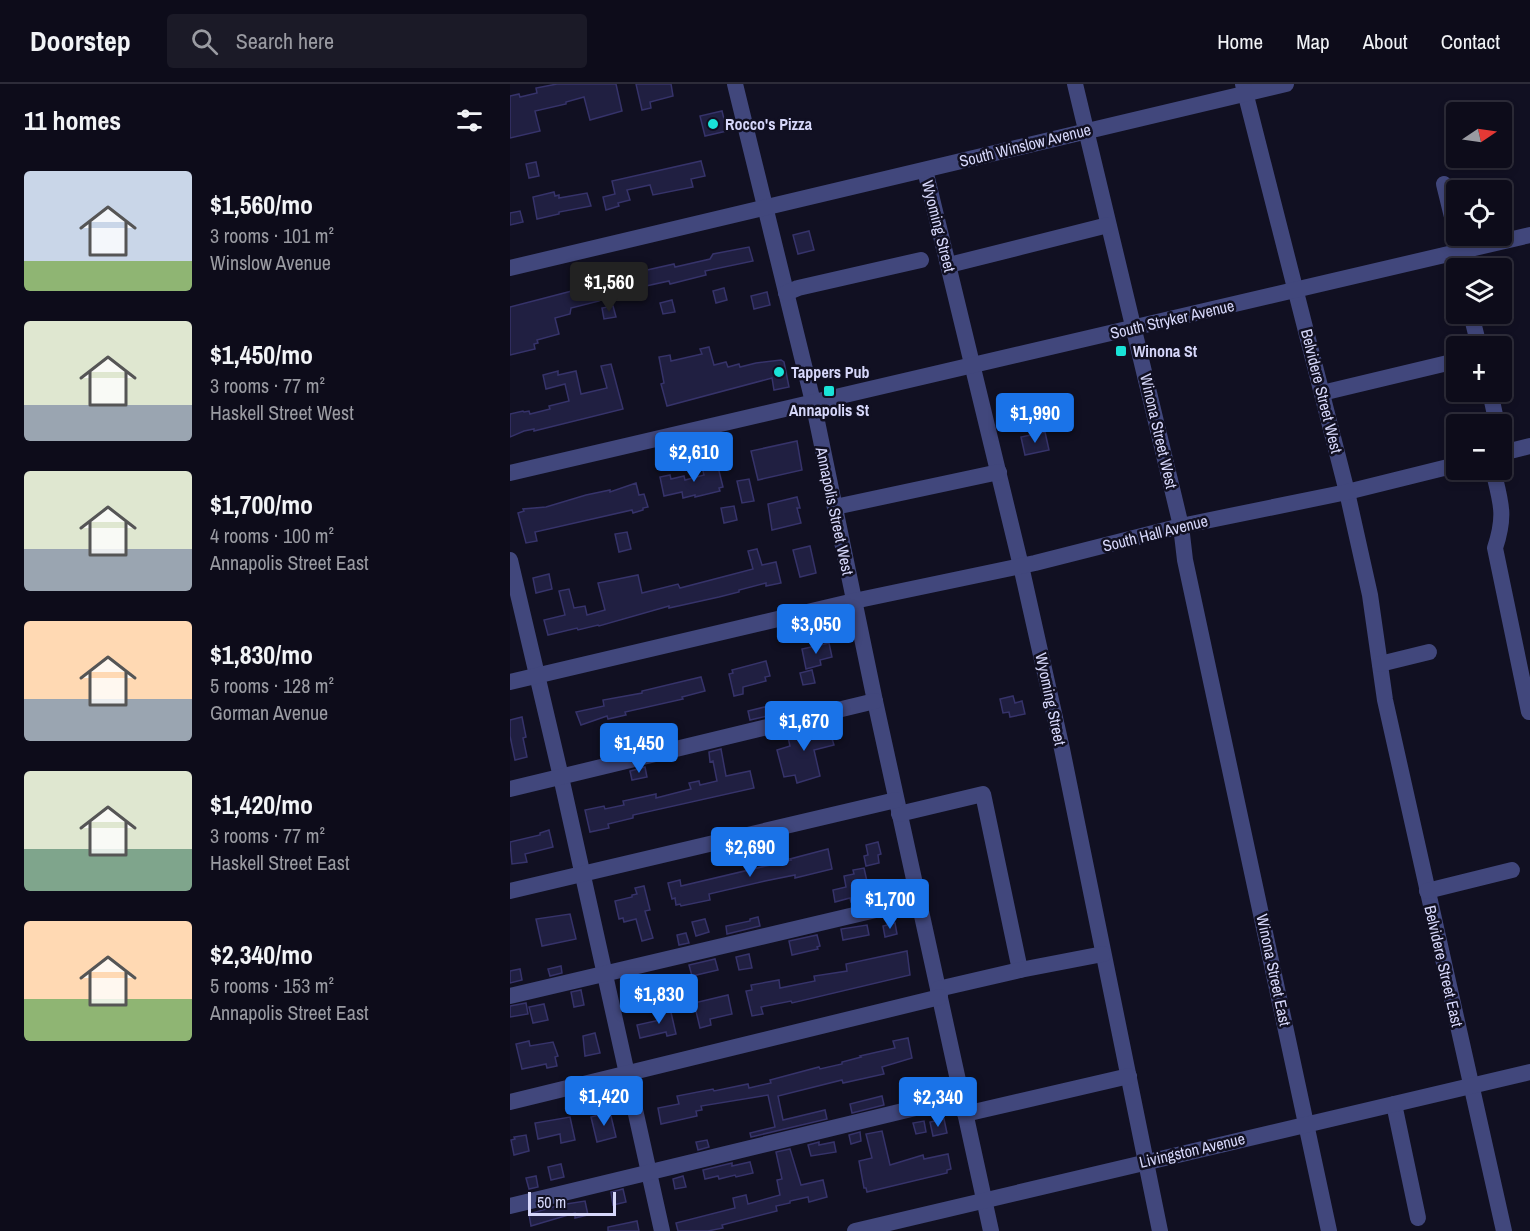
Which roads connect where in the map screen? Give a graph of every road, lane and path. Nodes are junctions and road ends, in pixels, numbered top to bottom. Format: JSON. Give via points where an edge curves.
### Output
{"nodes":[{"id":1,"x":735,"y":84,"type":"edge"},
{"id":2,"x":1075,"y":84,"type":"edge"},
{"id":3,"x":1286,"y":84,"type":"edge"},
{"id":4,"x":1244,"y":89,"type":"edge"},
{"id":5,"x":1086,"y":129,"type":"junction"},
{"id":6,"x":925,"y":170,"type":"junction"},
{"id":7,"x":1444,"y":184,"type":"dead end"},
{"id":8,"x":765,"y":205,"type":"junction"},
{"id":9,"x":1108,"y":225,"type":"junction"},
{"id":10,"x":1530,"y":235,"type":"edge"},
{"id":11,"x":1458,"y":247,"type":"edge"},
{"id":12,"x":921,"y":260,"type":"dead end"},
{"id":13,"x":949,"y":265,"type":"junction"},
{"id":14,"x":510,"y":268,"type":"edge"},
{"id":15,"x":1296,"y":290,"type":"junction"},
{"id":16,"x":786,"y":293,"type":"junction"},
{"id":17,"x":1135,"y":327,"type":"junction"},
{"id":18,"x":1446,"y":364,"type":"edge"},
{"id":19,"x":973,"y":366,"type":"junction"},
{"id":20,"x":1322,"y":393,"type":"junction"},
{"id":21,"x":813,"y":402,"type":"junction"},
{"id":22,"x":1530,"y":447,"type":"edge"},
{"id":23,"x":1512,"y":448,"type":"edge"},
{"id":24,"x":1446,"y":467,"type":"edge"},
{"id":25,"x":999,"y":472,"type":"junction"},
{"id":26,"x":510,"y":473,"type":"edge"},
{"id":27,"x":1496,"y":480,"type":"edge"},
{"id":28,"x":1347,"y":492,"type":"junction"},
{"id":29,"x":835,"y":507,"type":"junction"},
{"id":30,"x":1181,"y":526,"type":"junction"},
{"id":31,"x":510,"y":560,"type":"edge"},
{"id":32,"x":1021,"y":566,"type":"junction"},
{"id":33,"x":854,"y":601,"type":"junction"},
{"id":34,"x":1429,"y":652,"type":"dead end"},
{"id":35,"x":1380,"y":664,"type":"junction"},
{"id":36,"x":538,"y":675,"type":"junction"},
{"id":37,"x":510,"y":682,"type":"edge"},
{"id":38,"x":875,"y":700,"type":"junction"},
{"id":39,"x":1385,"y":700,"type":"joint"},
{"id":40,"x":1218,"y":710,"type":"joint"},
{"id":41,"x":1529,"y":712,"type":"edge"},
{"id":42,"x":561,"y":777,"type":"junction"},
{"id":43,"x":510,"y":789,"type":"edge"},
{"id":44,"x":898,"y":807,"type":"junction"},
{"id":45,"x":1512,"y":870,"type":"dead end"},
{"id":46,"x":583,"y":874,"type":"junction"},
{"id":47,"x":510,"y":891,"type":"edge"},
{"id":48,"x":1427,"y":891,"type":"junction"},
{"id":49,"x":918,"y":900,"type":"junction"},
{"id":50,"x":1103,"y":954,"type":"junction"},
{"id":51,"x":1020,"y":970,"type":"junction"},
{"id":52,"x":605,"y":973,"type":"junction"},
{"id":53,"x":939,"y":993,"type":"junction"},
{"id":54,"x":510,"y":996,"type":"edge"},
{"id":55,"x":1530,"y":1072,"type":"edge"},
{"id":56,"x":627,"y":1073,"type":"junction"},
{"id":57,"x":1129,"y":1076,"type":"junction"},
{"id":58,"x":1472,"y":1085,"type":"junction"},
{"id":59,"x":961,"y":1097,"type":"junction"},
{"id":60,"x":510,"y":1102,"type":"edge"},
{"id":61,"x":1394,"y":1104,"type":"junction"},
{"id":62,"x":965,"y":1114,"type":"junction"},
{"id":63,"x":1307,"y":1123,"type":"junction"},
{"id":64,"x":1146,"y":1161,"type":"junction"},
{"id":65,"x":650,"y":1173,"type":"junction"},
{"id":66,"x":984,"y":1200,"type":"junction"},
{"id":67,"x":510,"y":1206,"type":"edge"},
{"id":68,"x":1418,"y":1218,"type":"dead end"},
{"id":69,"x":662,"y":1231,"type":"edge"},
{"id":70,"x":855,"y":1231,"type":"edge"},
{"id":71,"x":991,"y":1231,"type":"edge"},
{"id":72,"x":1160,"y":1231,"type":"edge"},
{"id":73,"x":1329,"y":1231,"type":"edge"},
{"id":74,"x":1504,"y":1231,"type":"edge"}],
"edges":[{"from":1,"to":8,"type":"street","name":"Annapolis Street West"},
{"from":2,"to":5,"type":"street","name":"Winona Street West"},
{"from":3,"to":4,"type":"street","name":"South Winslow Avenue"},
{"from":4,"to":5,"type":"street","name":"South Winslow Avenue"},
{"from":4,"to":15,"type":"street","name":"Belvidere Street West"},
{"from":5,"to":6,"type":"street","name":"South Winslow Avenue"},
{"from":5,"to":9,"type":"street","name":"Winona Street West"},
{"from":6,"to":8,"type":"street","name":"South Winslow Avenue"},
{"from":6,"to":13,"type":"street","name":"Wyoming Street"},
{"from":7,"to":11,"type":"street"},
{"from":8,"to":14,"type":"street","name":"South Winslow Avenue"},
{"from":8,"to":16,"type":"street","name":"Annapolis Street West"},
{"from":9,"to":13,"type":"street"},
{"from":9,"to":17,"type":"street","name":"Winona Street West"},
{"from":10,"to":11,"type":"street","name":"South Stryker Avenue"},
{"from":11,"to":15,"type":"street","name":"South Stryker Avenue"},
{"from":12,"to":16,"type":"street"},
{"from":13,"to":19,"type":"street","name":"Wyoming Street"},
{"from":15,"to":17,"type":"street","name":"South Stryker Avenue"},
{"from":15,"to":20,"type":"street","name":"Belvidere Street West"},
{"from":16,"to":21,"type":"street","name":"Annapolis Street West"},
{"from":17,"to":19,"type":"street","name":"South Stryker Avenue"},
{"from":17,"to":30,"type":"street","name":"Winona Street West"},
{"from":18,"to":20,"type":"street"},
{"from":19,"to":21,"type":"street","name":"South Stryker Avenue"},
{"from":19,"to":25,"type":"street","name":"Wyoming Street"},
{"from":20,"to":28,"type":"street","name":"Belvidere Street West"},
{"from":21,"to":26,"type":"street","name":"South Stryker Avenue"},
{"from":21,"to":29,"type":"street","name":"Annapolis Street West"},
{"from":22,"to":23,"type":"street"},
{"from":24,"to":28,"type":"street","name":"South Hall Avenue"},
{"from":25,"to":29,"type":"street"},
{"from":25,"to":32,"type":"street","name":"Wyoming Street"},
{"from":27,"to":41,"type":"street","via":[[1503,509],[1495,548]]},
{"from":28,"to":30,"type":"street","name":"South Hall Avenue"},
{"from":28,"to":35,"type":"street","name":"Belvidere Street West","via":[[1370,595]]},
{"from":29,"to":33,"type":"street","name":"Annapolis Street West"},
{"from":30,"to":32,"type":"street","name":"South Hall Avenue"},
{"from":30,"to":40,"type":"street","name":"Winona Street West"},
{"from":31,"to":36,"type":"street"},
{"from":32,"to":33,"type":"street","name":"South Hall Avenue"},
{"from":32,"to":50,"type":"street","name":"Wyoming Street"},
{"from":33,"to":36,"type":"street","name":"South Hall Avenue"},
{"from":33,"to":38,"type":"street","name":"Annapolis Street West"},
{"from":34,"to":35,"type":"street"},
{"from":35,"to":39,"type":"street","name":"Belvidere Street West"},
{"from":36,"to":37,"type":"street","name":"South Hall Avenue"},
{"from":36,"to":42,"type":"street"},
{"from":38,"to":42,"type":"street"},
{"from":38,"to":44,"type":"street","name":"Annapolis Street West"},
{"from":39,"to":48,"type":"street","name":"Belvidere Street East"},
{"from":40,"to":63,"type":"street","name":"Winona Street East"},
{"from":42,"to":43,"type":"street"},
{"from":42,"to":46,"type":"street"},
{"from":44,"to":46,"type":"street"},
{"from":44,"to":49,"type":"street","name":"Annapolis Street West"},
{"from":44,"to":51,"type":"street","via":[[983,794]]},
{"from":45,"to":48,"type":"street"},
{"from":46,"to":47,"type":"street"},
{"from":46,"to":52,"type":"street"},
{"from":48,"to":58,"type":"street","name":"Belvidere Street East"},
{"from":49,"to":52,"type":"street"},
{"from":49,"to":53,"type":"street","name":"Annapolis Street West"},
{"from":50,"to":51,"type":"street"},
{"from":50,"to":57,"type":"street","name":"Wyoming Street"},
{"from":51,"to":53,"type":"street"},
{"from":52,"to":54,"type":"street"},
{"from":52,"to":56,"type":"street"},
{"from":53,"to":56,"type":"street"},
{"from":53,"to":59,"type":"street","name":"Annapolis Street West"},
{"from":55,"to":58,"type":"street","name":"Livingston Avenue"},
{"from":56,"to":60,"type":"street"},
{"from":56,"to":65,"type":"street"},
{"from":57,"to":62,"type":"street"},
{"from":57,"to":64,"type":"street","name":"Wyoming Street"},
{"from":58,"to":61,"type":"street","name":"Livingston Avenue"},
{"from":58,"to":74,"type":"street","name":"Belvidere Street East"},
{"from":59,"to":62,"type":"street","name":"Annapolis Street West"},
{"from":59,"to":65,"type":"street"},
{"from":61,"to":63,"type":"street","name":"Livingston Avenue"},
{"from":61,"to":68,"type":"street"},
{"from":62,"to":66,"type":"street","name":"Annapolis Street West"},
{"from":63,"to":64,"type":"street","name":"Livingston Avenue"},
{"from":63,"to":73,"type":"street","name":"Winona Street East"},
{"from":64,"to":66,"type":"street","name":"Livingston Avenue"},
{"from":64,"to":72,"type":"street","name":"Wyoming Street"},
{"from":65,"to":67,"type":"street"},
{"from":65,"to":69,"type":"street"},
{"from":66,"to":70,"type":"street","name":"Livingston Avenue"},
{"from":66,"to":71,"type":"street","name":"Annapolis Street West"}]}
